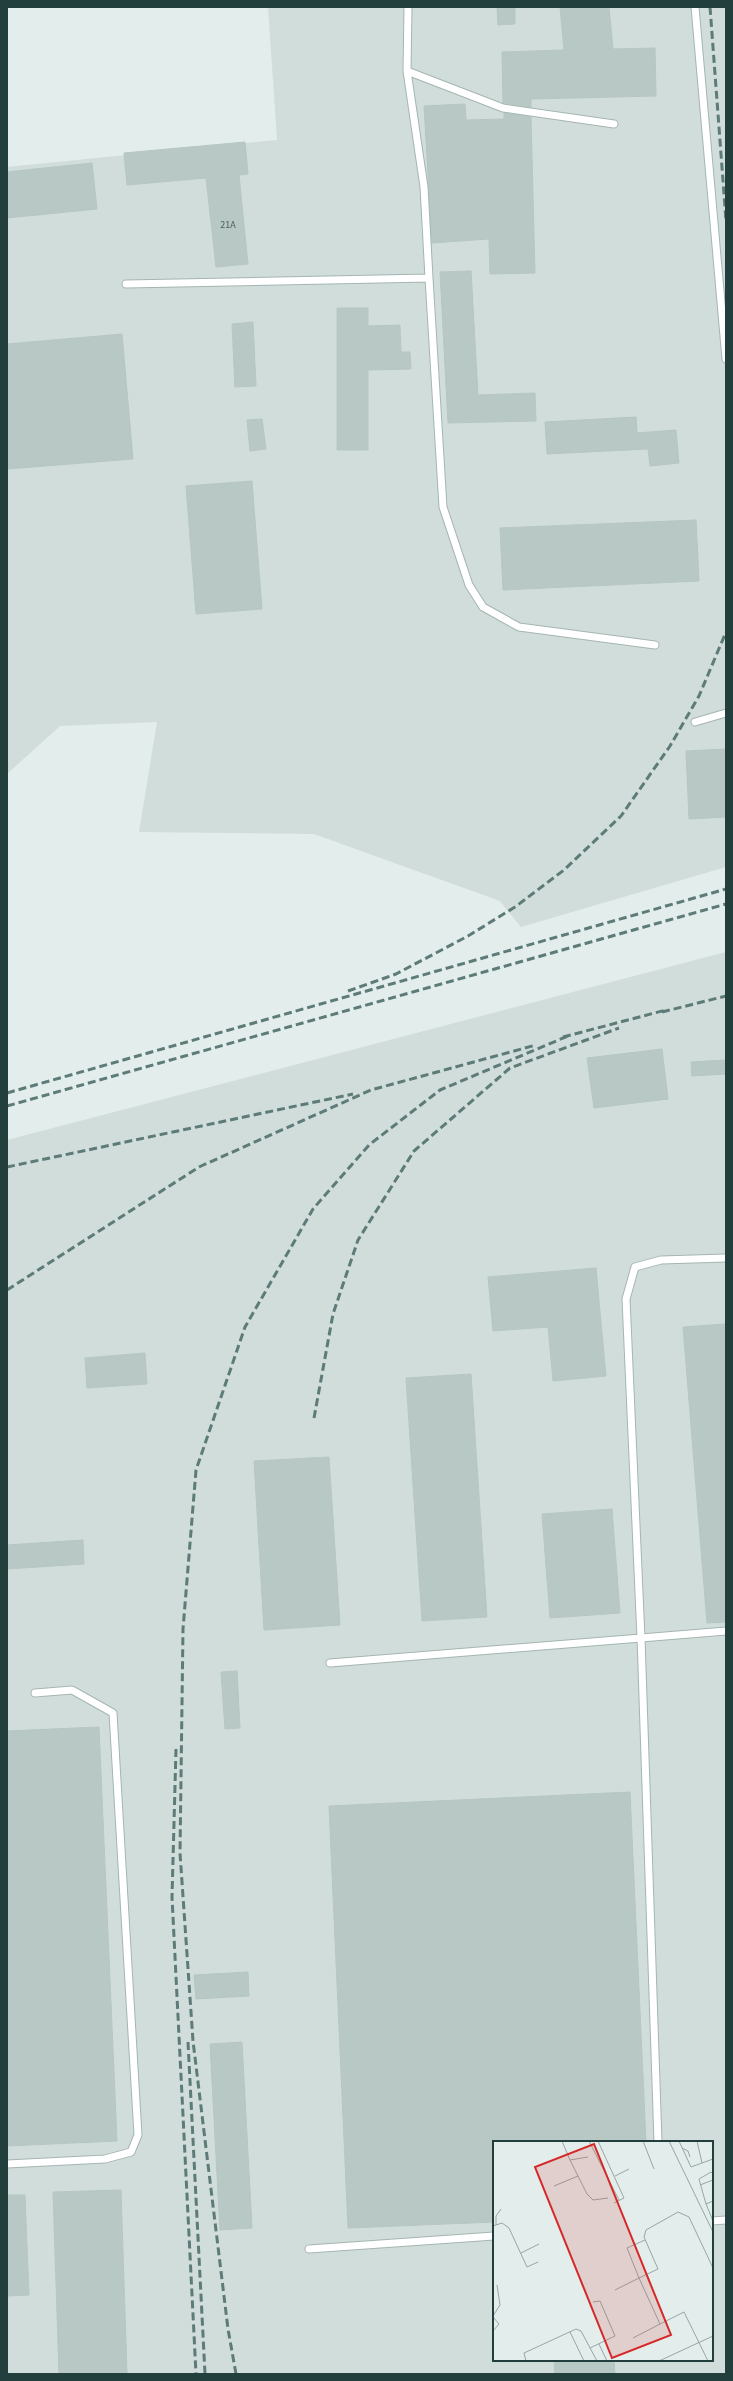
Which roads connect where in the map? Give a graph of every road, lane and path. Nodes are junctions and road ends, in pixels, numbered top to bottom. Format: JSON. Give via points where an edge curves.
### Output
{"nodes":[{"id":1,"x":408,"y":7,"type":"edge"},
{"id":2,"x":695,"y":7,"type":"edge"},
{"id":3,"x":407,"y":71,"type":"junction"},
{"id":4,"x":614,"y":124,"type":"dead end"},
{"id":5,"x":429,"y":278,"type":"junction"},
{"id":6,"x":126,"y":284,"type":"dead end"},
{"id":7,"x":726,"y":359,"type":"edge"},
{"id":8,"x":655,"y":645,"type":"dead end"},
{"id":9,"x":726,"y":714,"type":"edge"},
{"id":10,"x":694,"y":722,"type":"dead end"},
{"id":11,"x":726,"y":1258,"type":"edge"},
{"id":12,"x":726,"y":1631,"type":"edge"},
{"id":13,"x":641,"y":1638,"type":"junction"},
{"id":14,"x":330,"y":1663,"type":"dead end"},
{"id":15,"x":35,"y":1693,"type":"dead end"},
{"id":16,"x":658,"y":2141,"type":"edge"},
{"id":17,"x":7,"y":2164,"type":"edge"},
{"id":18,"x":726,"y":2220,"type":"edge"},
{"id":19,"x":713,"y":2221,"type":"edge"},
{"id":20,"x":493,"y":2236,"type":"edge"},
{"id":21,"x":309,"y":2249,"type":"dead end"}],
"edges":[{"from":1,"to":3,"type":"lane"},
{"from":2,"to":7,"type":"lane"},
{"from":3,"to":4,"type":"lane","via":[[503,108]]},
{"from":3,"to":5,"type":"lane","via":[[424,186]]},
{"from":5,"to":6,"type":"lane"},
{"from":5,"to":8,"type":"lane","via":[[443,507],[469,585],[479,602],[483,607],[520,627]]},
{"from":9,"to":10,"type":"lane"},
{"from":11,"to":13,"type":"lane","via":[[661,1260],[635,1267],[626,1299]]},
{"from":12,"to":13,"type":"lane"},
{"from":13,"to":14,"type":"lane"},
{"from":13,"to":16,"type":"lane"},
{"from":15,"to":17,"type":"lane","via":[[72,1690],[113,1713],[138,2135],[131,2152],[104,2159]]},
{"from":18,"to":19,"type":"lane"},
{"from":20,"to":21,"type":"lane"}]}
